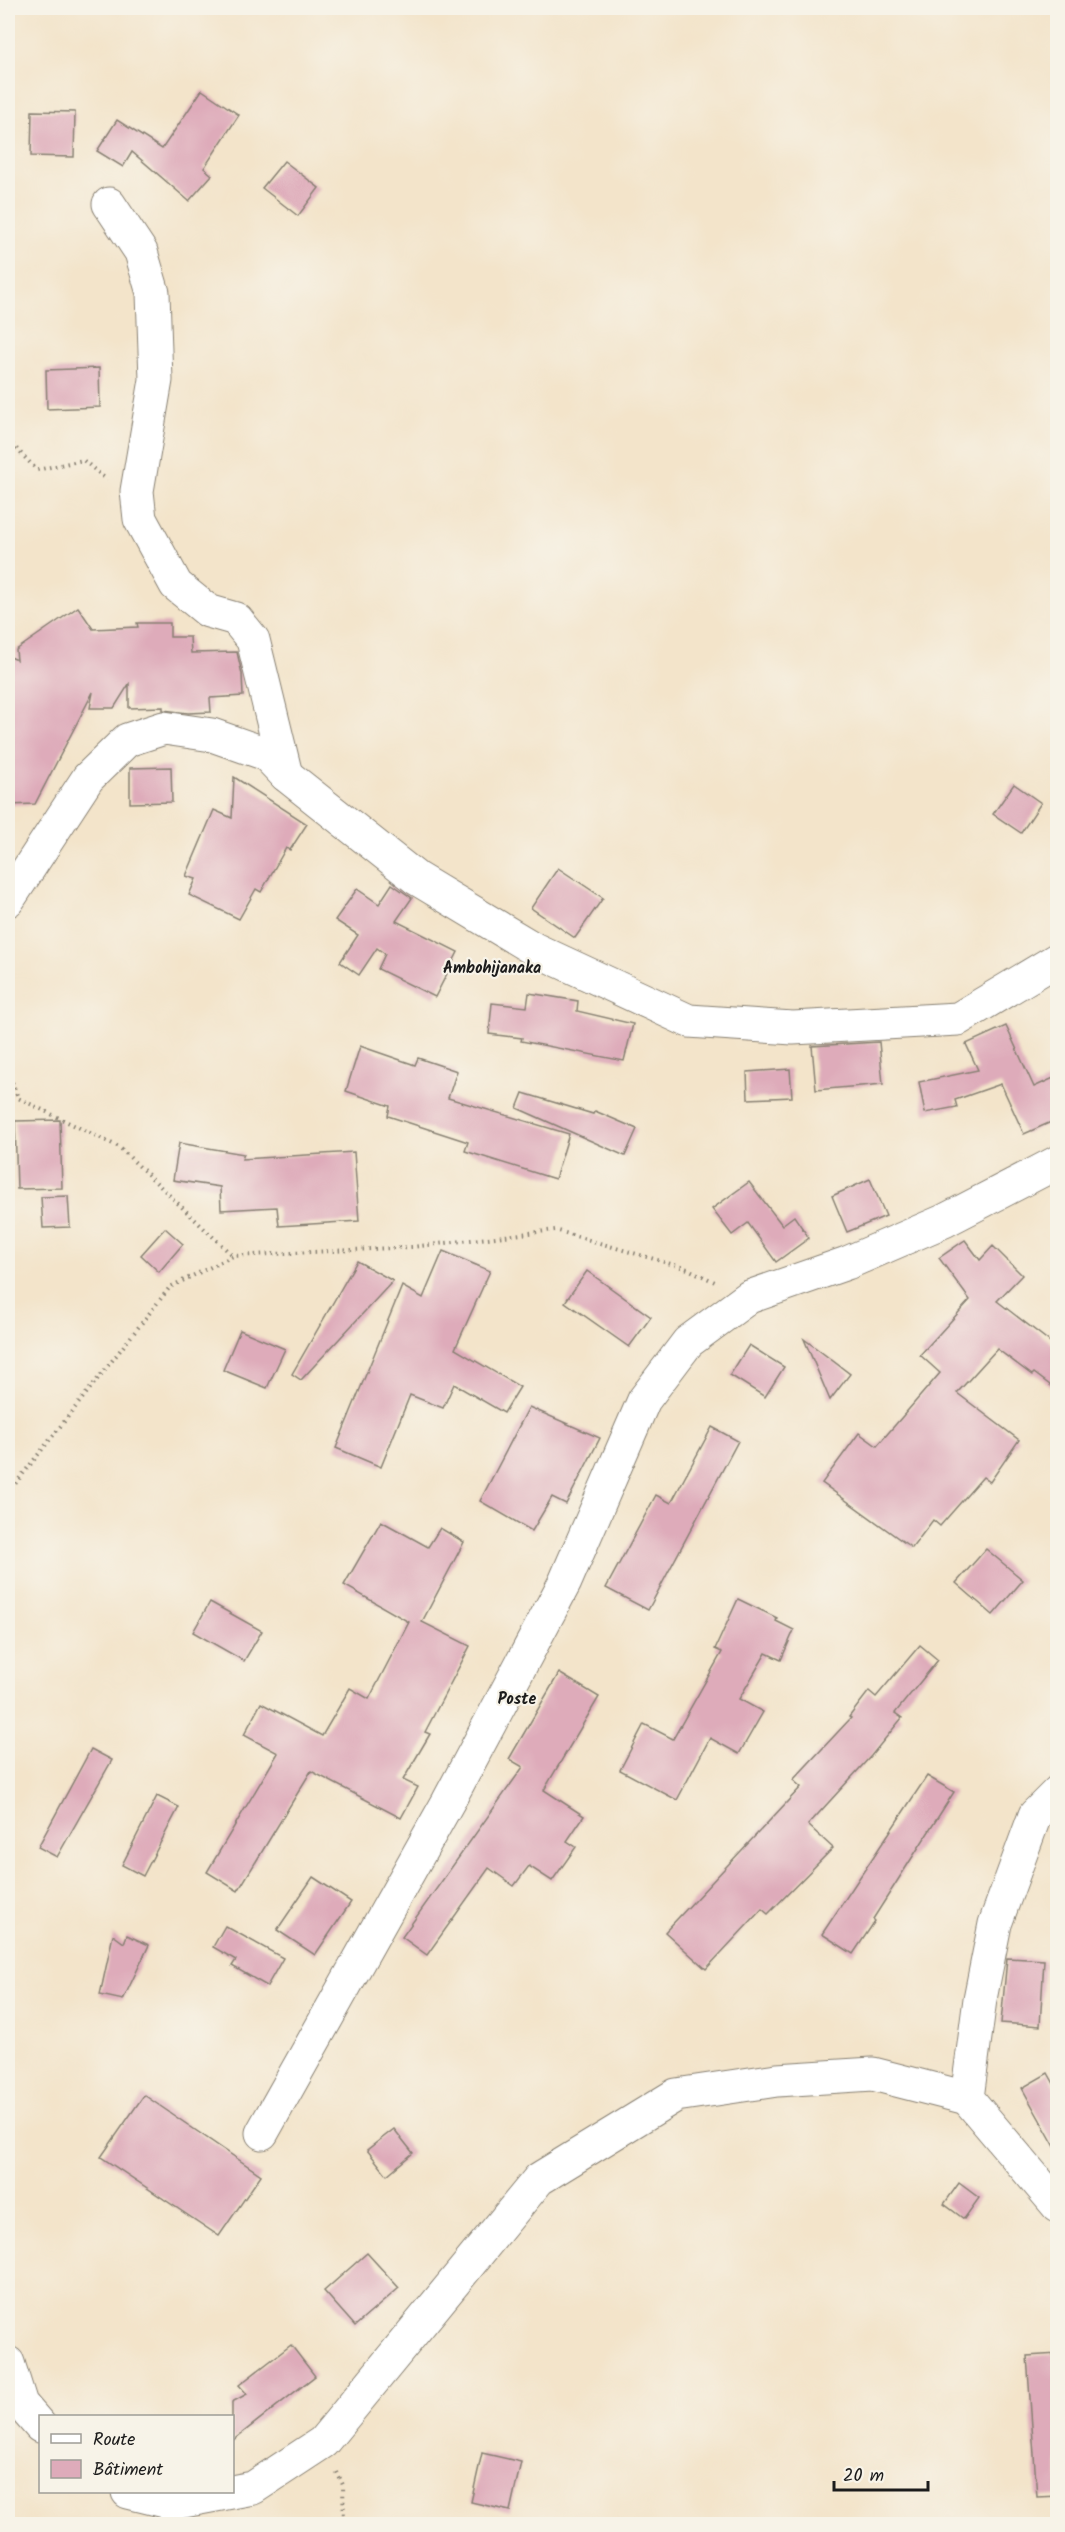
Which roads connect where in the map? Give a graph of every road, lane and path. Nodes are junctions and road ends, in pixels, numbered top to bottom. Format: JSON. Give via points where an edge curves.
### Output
{"nodes":[{"id":1,"x":110,"y":204,"type":"dead end"},
{"id":2,"x":8,"y":440,"type":"edge"},
{"id":3,"x":108,"y":482,"type":"dead end"},
{"id":4,"x":286,"y":775,"type":"junction"},
{"id":5,"x":8,"y":900,"type":"edge"},
{"id":6,"x":1058,"y":959,"type":"edge"},
{"id":7,"x":8,"y":1071,"type":"edge"},
{"id":8,"x":1058,"y":1162,"type":"edge"},
{"id":9,"x":233,"y":1256,"type":"junction"},
{"id":10,"x":749,"y":1298,"type":"junction"},
{"id":11,"x":8,"y":1493,"type":"edge"},
{"id":12,"x":1058,"y":1792,"type":"edge"},
{"id":13,"x":967,"y":2098,"type":"junction"},
{"id":14,"x":262,"y":2133,"type":"dead end"},
{"id":15,"x":1058,"y":2206,"type":"edge"},
{"id":16,"x":8,"y":2363,"type":"edge"},
{"id":17,"x":39,"y":2425,"type":"edge"},
{"id":18,"x":323,"y":2442,"type":"junction"},
{"id":19,"x":234,"y":2492,"type":"edge"},
{"id":20,"x":132,"y":2493,"type":"edge"},
{"id":21,"x":226,"y":2493,"type":"edge"},
{"id":22,"x":344,"y":2524,"type":"edge"}],
"edges":[{"from":1,"to":4,"type":"street","via":[[141,252],[153,293],[156,380],[136,491],[140,519],[176,585],[208,611],[236,619],[253,640]]},
{"from":2,"to":3,"type":"path","via":[[37,470],[83,460]]},
{"from":4,"to":5,"type":"street","via":[[266,754],[212,735],[164,728],[127,740],[88,778]]},
{"from":4,"to":6,"type":"street","via":[[416,878],[534,949],[689,1021],[793,1028],[958,1019]]},
{"from":7,"to":9,"type":"path","via":[[18,1098],[119,1147]]},
{"from":8,"to":10,"type":"street","via":[[922,1230],[847,1263]]},
{"from":9,"to":10,"type":"path","via":[[412,1248],[555,1230],[687,1269]]},
{"from":9,"to":11,"type":"path","via":[[170,1287]]},
{"from":10,"to":14,"type":"street","via":[[688,1342],[644,1400],[565,1582],[448,1802]]},
{"from":12,"to":13,"type":"street","via":[[1035,1815],[995,1924]]},
{"from":13,"to":15,"type":"street"},
{"from":13,"to":18,"type":"street","via":[[873,2074],[777,2080],[676,2095],[539,2179]]},
{"from":16,"to":17,"type":"street","via":[[21,2404]]},
{"from":18,"to":19,"type":"street","via":[[253,2488]]},
{"from":18,"to":22,"type":"path","via":[[343,2484]]},
{"from":20,"to":21,"type":"street","via":[[173,2503]]}]}
